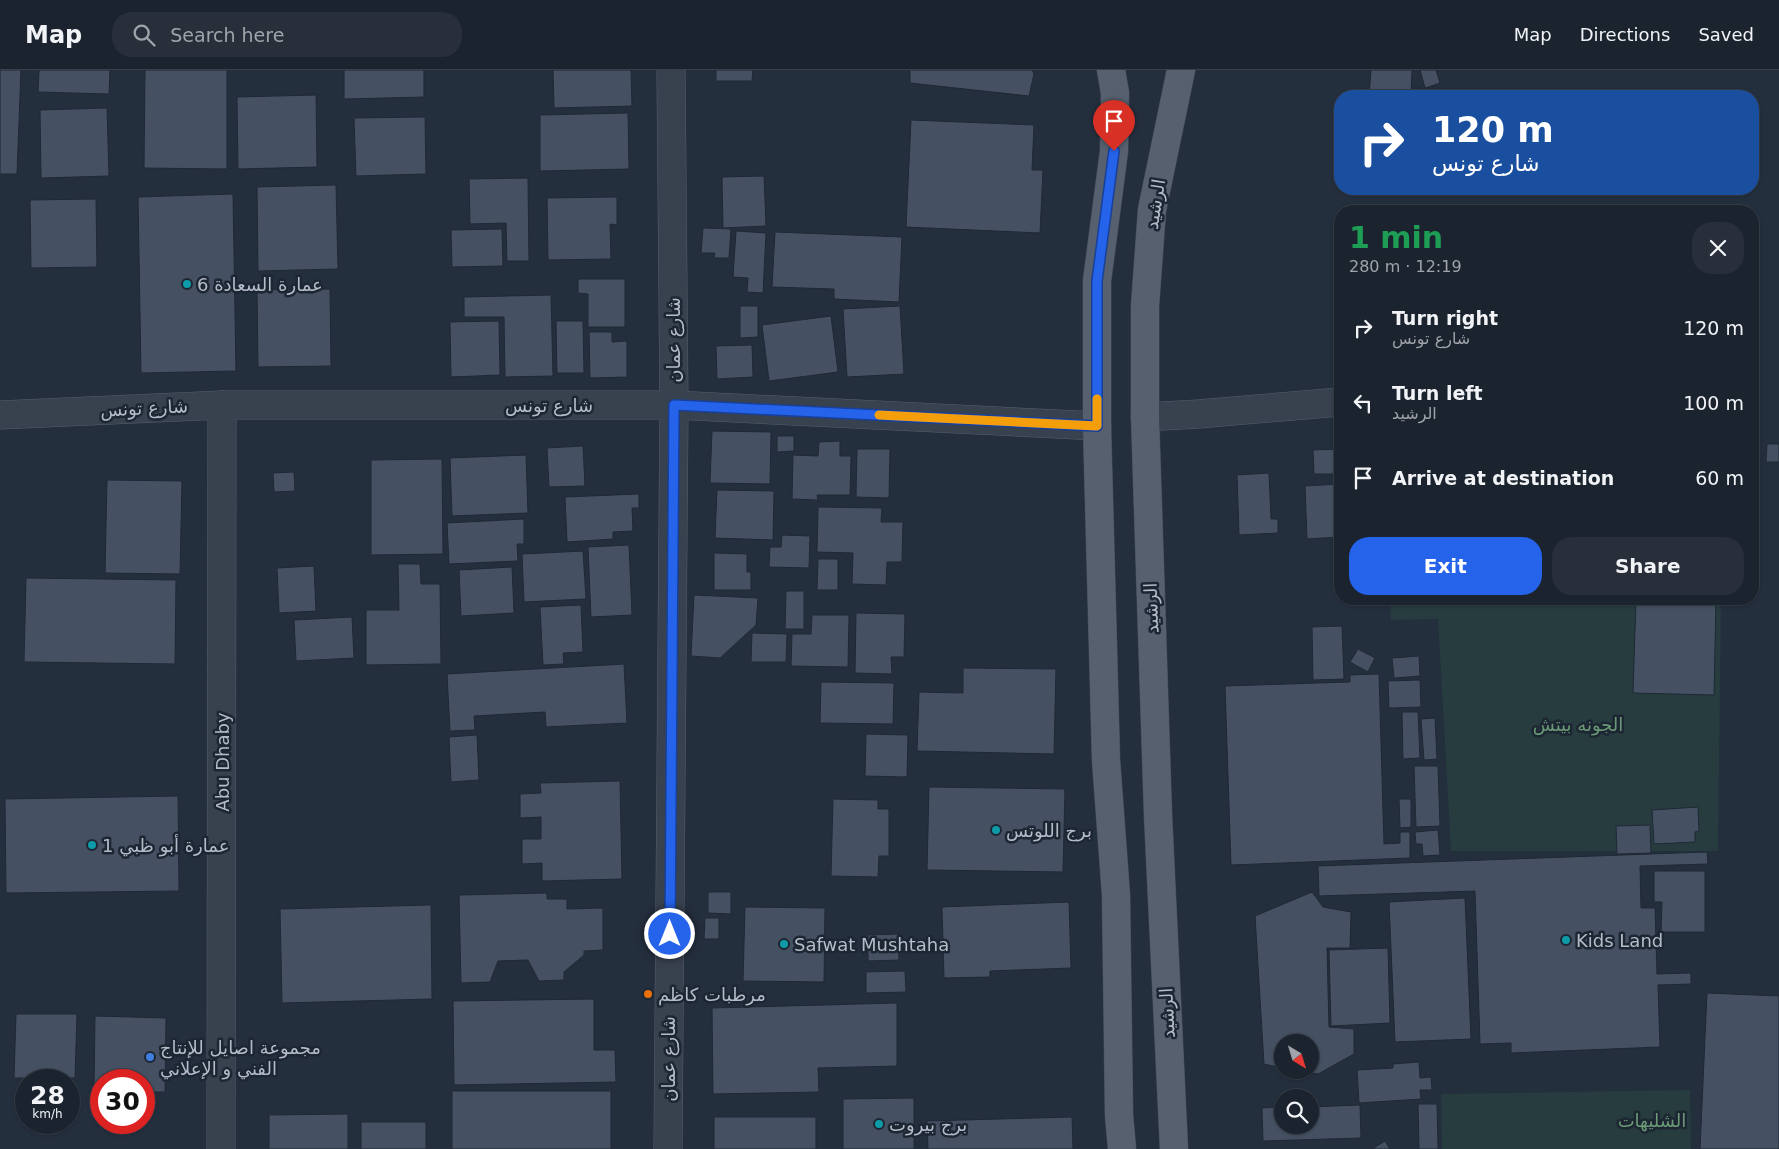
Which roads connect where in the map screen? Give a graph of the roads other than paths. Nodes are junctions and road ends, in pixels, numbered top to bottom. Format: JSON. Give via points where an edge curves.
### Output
{"nodes":[{"id":1,"x":671,"y":70,"type":"edge"},
{"id":2,"x":1111,"y":70,"type":"edge"},
{"id":3,"x":1181,"y":70,"type":"edge"},
{"id":4,"x":1334,"y":403,"type":"edge"},
{"id":5,"x":222,"y":405,"type":"junction"},
{"id":6,"x":674,"y":405,"type":"junction"},
{"id":7,"x":0,"y":415,"type":"edge"},
{"id":8,"x":1145,"y":417,"type":"junction"},
{"id":9,"x":1097,"y":426,"type":"junction"},
{"id":10,"x":221,"y":1149,"type":"edge"},
{"id":11,"x":668,"y":1149,"type":"edge"},
{"id":12,"x":1122,"y":1149,"type":"edge"},
{"id":13,"x":1174,"y":1149,"type":"edge"}],
"edges":[{"from":1,"to":6,"type":"street","name":"شارع عمان"},
{"from":2,"to":9,"type":"main road","via":[[1115,93],[1114,151],[1097,281]]},
{"from":3,"to":8,"type":"main road","name":"الرشيد","via":[[1152,210],[1144,306]]},
{"from":4,"to":8,"type":"street"},
{"from":5,"to":6,"type":"street","name":"شارع تونس"},
{"from":5,"to":7,"type":"street","name":"شارع تونس"},
{"from":5,"to":10,"type":"street","name":"Abu Dhaby"},
{"from":6,"to":9,"type":"street","name":"شارع تونس"},
{"from":6,"to":11,"type":"street","name":"شارع عمان"},
{"from":8,"to":13,"type":"main road","name":"الرشيد","via":[[1162,934]]},
{"from":9,"to":12,"type":"main road","via":[[1106,760],[1116,895]]}]}
